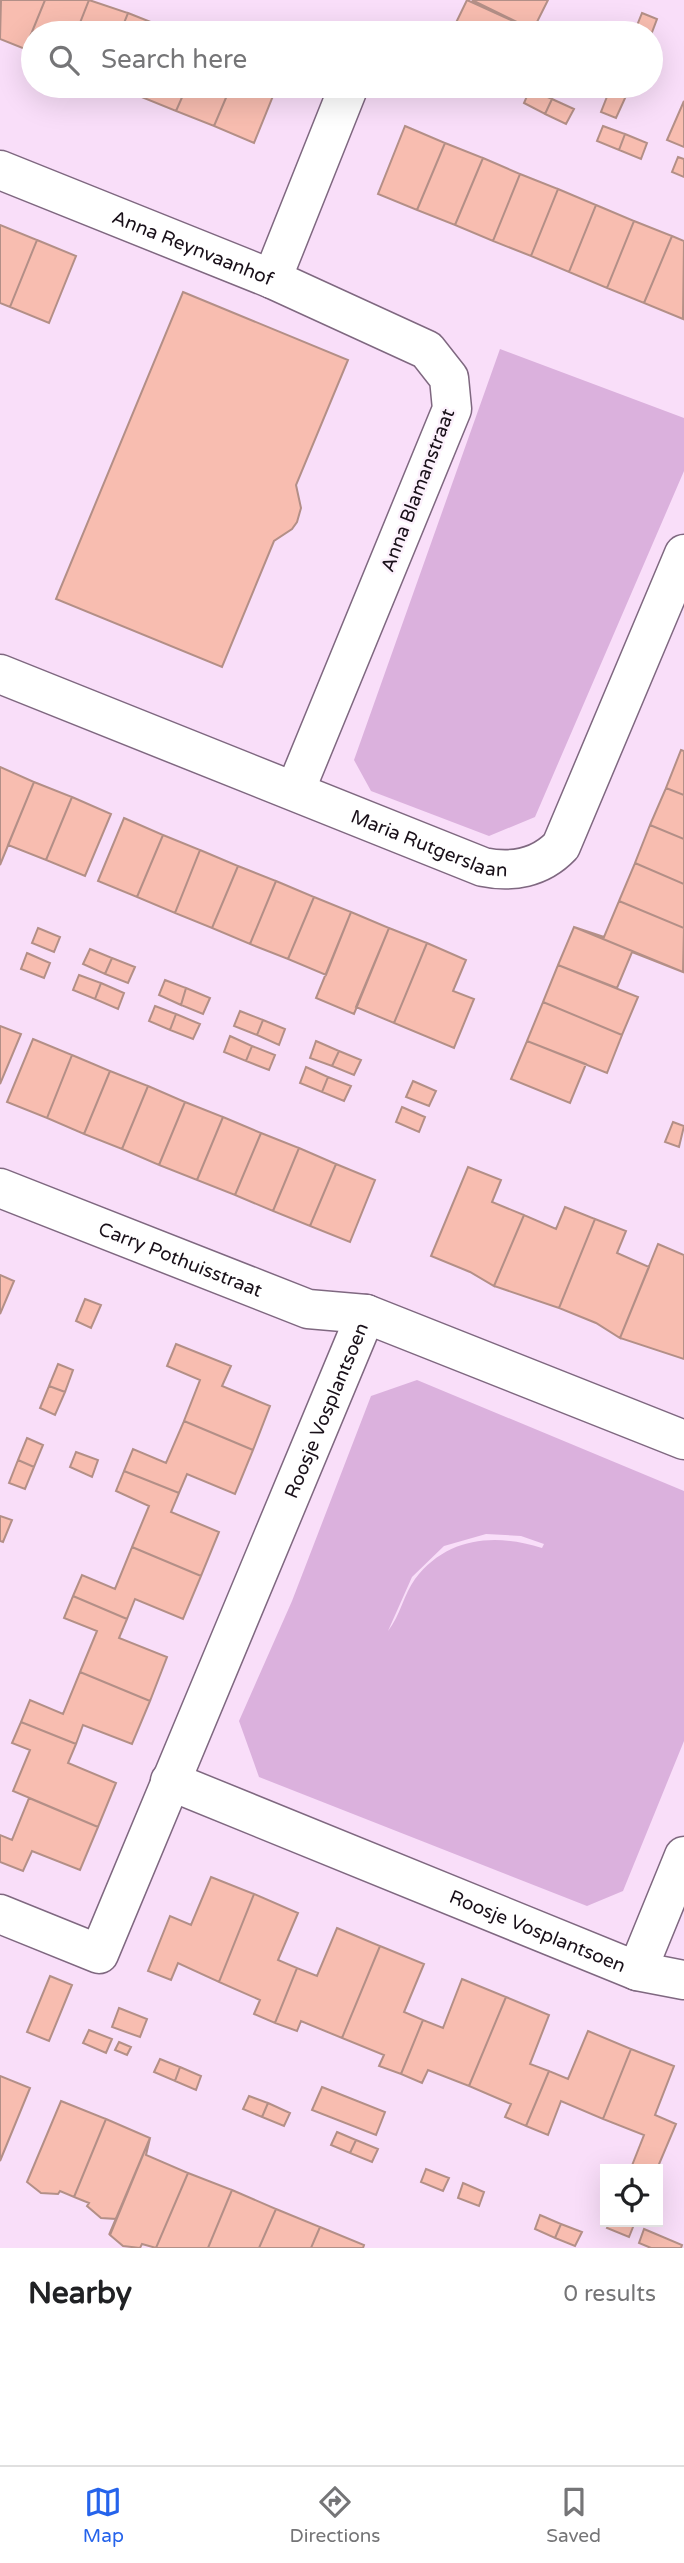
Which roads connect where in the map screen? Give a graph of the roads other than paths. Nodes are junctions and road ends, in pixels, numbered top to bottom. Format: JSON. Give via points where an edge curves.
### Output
{"nodes":[{"id":1,"x":344,"y":98,"type":"edge"},
{"id":2,"x":0,"y":170,"type":"edge"},
{"id":3,"x":272,"y":279,"type":"junction"},
{"id":4,"x":684,"y":554,"type":"edge"},
{"id":5,"x":0,"y":674,"type":"edge"},
{"id":6,"x":295,"y":791,"type":"junction"},
{"id":7,"x":0,"y":1188,"type":"edge"},
{"id":8,"x":366,"y":1314,"type":"junction"},
{"id":9,"x":684,"y":1440,"type":"edge"},
{"id":10,"x":170,"y":1781,"type":"junction"},
{"id":11,"x":684,"y":1856,"type":"edge"},
{"id":12,"x":0,"y":1914,"type":"edge"},
{"id":13,"x":637,"y":1971,"type":"junction"},
{"id":14,"x":684,"y":1980,"type":"edge"}],
"edges":[{"from":1,"to":3,"type":"street","name":"Anna Reynvaanhof"},
{"from":2,"to":3,"type":"street","name":"Anna Reynvaanhof"},
{"from":3,"to":6,"type":"street","name":"Anna Blamanstraat","via":[[427,350],[449,378],[452,408]]},
{"from":4,"to":6,"type":"street","name":"Maria Rutgerslaan","via":[[561,846],[548,859],[506,872],[483,867]]},
{"from":5,"to":6,"type":"street","name":"Maria Rutgerslaan"},
{"from":7,"to":8,"type":"street","name":"Carry Pothuisstraat","via":[[308,1309]]},
{"from":8,"to":9,"type":"street","name":"Roosje Vosplantsoen"},
{"from":8,"to":10,"type":"street","name":"Roosje Vosplantsoen"},
{"from":10,"to":12,"type":"street","name":"Roosje Vosplantsoen","via":[[99,1954]]},
{"from":10,"to":13,"type":"street","name":"Roosje Vosplantsoen"},
{"from":11,"to":13,"type":"street","name":"Roosje Vosplantsoen"},
{"from":13,"to":14,"type":"street"}]}
